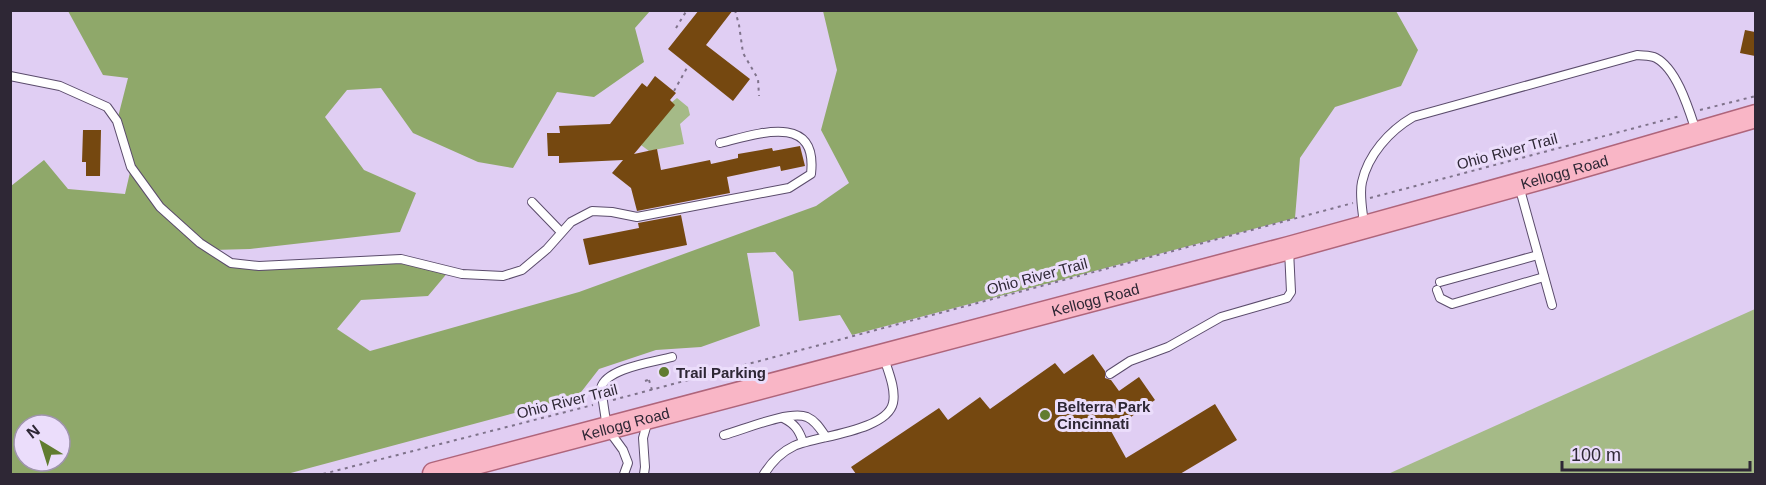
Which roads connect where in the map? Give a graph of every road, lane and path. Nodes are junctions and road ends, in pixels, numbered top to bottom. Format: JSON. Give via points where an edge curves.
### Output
{"nodes":[{"id":1,"x":687,"y":10,"type":"edge"},
{"id":2,"x":735,"y":10,"type":"edge"},
{"id":3,"x":676,"y":28,"type":"dead end"},
{"id":4,"x":688,"y":66,"type":"dead end"},
{"id":5,"x":10,"y":76,"type":"edge"},
{"id":6,"x":674,"y":91,"type":"dead end"},
{"id":7,"x":759,"y":96,"type":"dead end"},
{"id":8,"x":1755,"y":96,"type":"edge"},
{"id":9,"x":1755,"y":116,"type":"edge"},
{"id":10,"x":1694,"y":123,"type":"junction"},
{"id":11,"x":720,"y":143,"type":"dead end"},
{"id":12,"x":1519,"y":185,"type":"junction"},
{"id":13,"x":1362,"y":200,"type":"junction"},
{"id":14,"x":532,"y":202,"type":"dead end"},
{"id":15,"x":1365,"y":227,"type":"junction"},
{"id":16,"x":561,"y":232,"type":"junction"},
{"id":17,"x":1289,"y":248,"type":"junction"},
{"id":18,"x":1538,"y":255,"type":"junction"},
{"id":19,"x":1544,"y":277,"type":"junction"},
{"id":20,"x":1552,"y":305,"type":"dead end"},
{"id":21,"x":884,"y":356,"type":"junction"},
{"id":22,"x":672,"y":357,"type":"dead end"},
{"id":23,"x":1110,"y":374,"type":"dead end"},
{"id":24,"x":645,"y":381,"type":"dead end"},
{"id":25,"x":652,"y":390,"type":"junction"},
{"id":26,"x":604,"y":403,"type":"junction"},
{"id":27,"x":649,"y":417,"type":"junction"},
{"id":28,"x":783,"y":418,"type":"junction"},
{"id":29,"x":608,"y":428,"type":"junction"},
{"id":30,"x":724,"y":435,"type":"dead end"},
{"id":31,"x":826,"y":437,"type":"junction"},
{"id":32,"x":803,"y":442,"type":"junction"},
{"id":33,"x":323,"y":474,"type":"edge"},
{"id":34,"x":434,"y":474,"type":"edge"},
{"id":35,"x":624,"y":474,"type":"edge"},
{"id":36,"x":644,"y":474,"type":"edge"},
{"id":37,"x":764,"y":474,"type":"edge"}],
"edges":[{"from":1,"to":3,"type":"path"},
{"from":2,"to":7,"type":"path","via":[[743,53],[758,80]]},
{"from":4,"to":6,"type":"path"},
{"from":5,"to":16,"type":"lane","via":[[60,86],[107,107],[117,121],[131,167],[160,207],[200,243],[231,262],[259,266],[401,260],[462,274],[503,276],[522,270]]},
{"from":8,"to":10,"type":"path","name":"Ohio River Trail"},
{"from":9,"to":10,"type":"main road","name":"Kellogg Road"},
{"from":10,"to":12,"type":"main road","name":"Kellogg Road"},
{"from":10,"to":13,"type":"path","name":"Ohio River Trail"},
{"from":10,"to":13,"type":"lane","via":[[1671,72],[1654,57],[1637,55],[1413,117],[1376,150],[1362,183]]},
{"from":11,"to":16,"type":"lane","via":[[769,132],[790,132],[810,147],[811,174],[789,188],[638,217],[592,211]]},
{"from":12,"to":15,"type":"main road","name":"Kellogg Road"},
{"from":12,"to":18,"type":"lane"},
{"from":13,"to":15,"type":"lane"},
{"from":13,"to":25,"type":"path","name":"Ohio River Trail"},
{"from":14,"to":16,"type":"lane"},
{"from":15,"to":17,"type":"main road","name":"Kellogg Road"},
{"from":17,"to":21,"type":"main road","name":"Kellogg Road"},
{"from":17,"to":23,"type":"lane","via":[[1291,292],[1287,298],[1221,317]]},
{"from":18,"to":19,"type":"lane"},
{"from":18,"to":19,"type":"lane","via":[[1438,286],[1440,298],[1452,304]]},
{"from":19,"to":20,"type":"lane"},
{"from":21,"to":27,"type":"main road","name":"Kellogg Road"},
{"from":21,"to":31,"type":"lane","via":[[894,395],[887,414],[863,427]]},
{"from":22,"to":26,"type":"lane","via":[[606,378],[601,388]]},
{"from":24,"to":25,"type":"path","via":[[650,379]]},
{"from":25,"to":26,"type":"path","name":"Ohio River Trail"},
{"from":26,"to":29,"type":"lane"},
{"from":26,"to":33,"type":"path","name":"Ohio River Trail"},
{"from":27,"to":29,"type":"main road","name":"Kellogg Road"},
{"from":27,"to":36,"type":"lane","via":[[643,438]]},
{"from":28,"to":30,"type":"lane"},
{"from":28,"to":31,"type":"lane","via":[[807,417]]},
{"from":28,"to":32,"type":"lane","via":[[793,423]]},
{"from":29,"to":34,"type":"main road","name":"Kellogg Road"},
{"from":29,"to":35,"type":"lane","via":[[628,463]]},
{"from":31,"to":32,"type":"lane"},
{"from":32,"to":37,"type":"lane","via":[[779,455]]}]}
